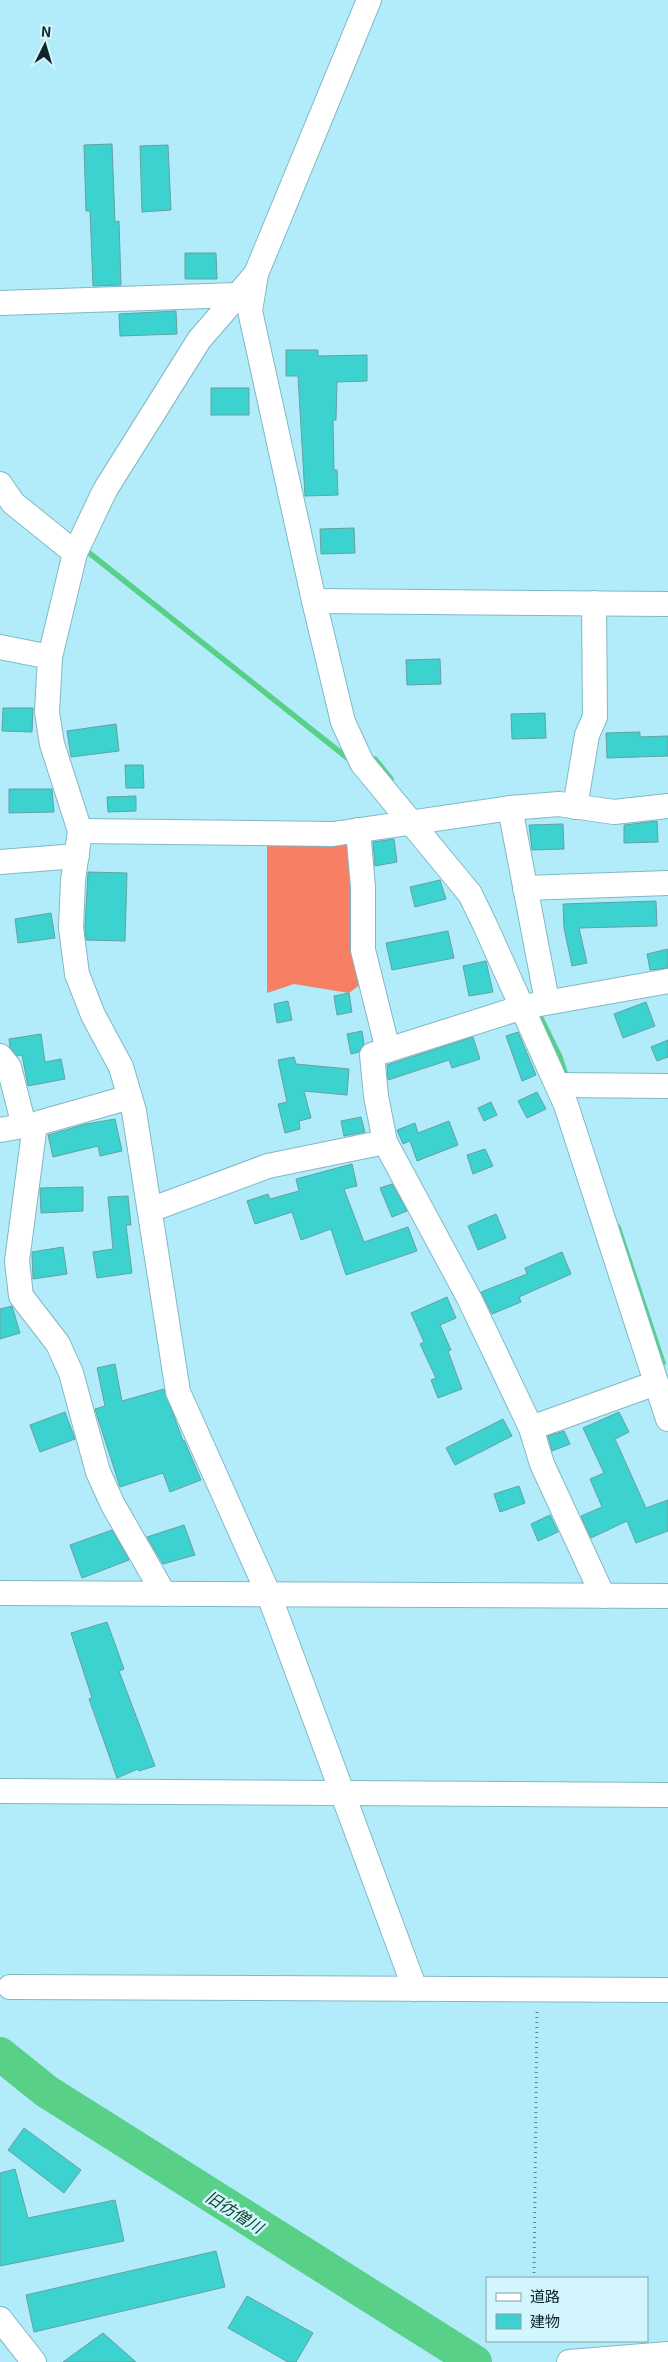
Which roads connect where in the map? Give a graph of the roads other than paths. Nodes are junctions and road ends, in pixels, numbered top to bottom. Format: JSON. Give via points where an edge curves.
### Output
{"nodes":[{"id":1,"x":368,"y":0,"type":"edge"},
{"id":2,"x":256,"y":274,"type":"junction"},
{"id":3,"x":238,"y":295,"type":"junction"},
{"id":4,"x":0,"y":303,"type":"edge"},
{"id":5,"x":0,"y":484,"type":"edge"},
{"id":6,"x":75,"y":553,"type":"junction"},
{"id":7,"x":314,"y":601,"type":"junction"},
{"id":8,"x":594,"y":603,"type":"junction"},
{"id":9,"x":668,"y":604,"type":"edge"},
{"id":10,"x":0,"y":647,"type":"edge"},
{"id":11,"x":50,"y":657,"type":"junction"},
{"id":12,"x":668,"y":806,"type":"edge"},
{"id":13,"x":575,"y":807,"type":"junction"},
{"id":14,"x":510,"y":808,"type":"junction"},
{"id":15,"x":412,"y":824,"type":"junction"},
{"id":16,"x":358,"y":830,"type":"junction"},
{"id":17,"x":80,"y":831,"type":"junction"},
{"id":18,"x":77,"y":856,"type":"junction"},
{"id":19,"x":0,"y":862,"type":"edge"},
{"id":20,"x":668,"y":883,"type":"edge"},
{"id":21,"x":526,"y":888,"type":"junction"},
{"id":22,"x":668,"y":980,"type":"edge"},
{"id":23,"x":547,"y":1001,"type":"junction"},
{"id":24,"x":523,"y":1007,"type":"junction"},
{"id":25,"x":388,"y":1050,"type":"junction"},
{"id":26,"x":0,"y":1056,"type":"edge"},
{"id":27,"x":557,"y":1085,"type":"junction"},
{"id":28,"x":668,"y":1086,"type":"edge"},
{"id":29,"x":130,"y":1097,"type":"junction"},
{"id":30,"x":29,"y":1125,"type":"junction"},
{"id":31,"x":0,"y":1130,"type":"edge"},
{"id":32,"x":385,"y":1142,"type":"junction"},
{"id":33,"x":150,"y":1210,"type":"junction"},
{"id":34,"x":656,"y":1383,"type":"junction"},
{"id":35,"x":668,"y":1419,"type":"edge"},
{"id":36,"x":531,"y":1428,"type":"junction"},
{"id":37,"x":1,"y":1589,"type":"edge"},
{"id":38,"x":164,"y":1594,"type":"junction"},
{"id":39,"x":269,"y":1595,"type":"junction"},
{"id":40,"x":603,"y":1596,"type":"junction"},
{"id":41,"x":668,"y":1596,"type":"edge"},
{"id":42,"x":0,"y":1791,"type":"edge"},
{"id":43,"x":344,"y":1793,"type":"junction"},
{"id":44,"x":668,"y":1795,"type":"edge"},
{"id":45,"x":10,"y":1987,"type":"dead end"},
{"id":46,"x":416,"y":1989,"type":"junction"},
{"id":47,"x":668,"y":1990,"type":"edge"},
{"id":48,"x":0,"y":2319,"type":"edge"},
{"id":49,"x":668,"y":2354,"type":"edge"},
{"id":50,"x":34,"y":2362,"type":"edge"},
{"id":51,"x":569,"y":2362,"type":"edge"}],
"edges":[{"from":1,"to":2,"type":"street"},
{"from":2,"to":3,"type":"street"},
{"from":2,"to":7,"type":"street","via":[[250,311]]},
{"from":3,"to":4,"type":"street"},
{"from":3,"to":6,"type":"street","via":[[199,340],[105,490]]},
{"from":5,"to":6,"type":"street","via":[[13,502]]},
{"from":6,"to":11,"type":"street"},
{"from":7,"to":8,"type":"street"},
{"from":7,"to":15,"type":"street","via":[[343,722],[362,763]]},
{"from":8,"to":9,"type":"street"},
{"from":8,"to":13,"type":"street","via":[[595,717],[587,736]]},
{"from":10,"to":11,"type":"street"},
{"from":11,"to":17,"type":"street","via":[[47,712],[52,744]]},
{"from":12,"to":13,"type":"street","via":[[614,812]]},
{"from":13,"to":14,"type":"street","via":[[558,804]]},
{"from":14,"to":15,"type":"street"},
{"from":14,"to":21,"type":"street"},
{"from":15,"to":16,"type":"street"},
{"from":15,"to":24,"type":"street","via":[[470,894]]},
{"from":16,"to":17,"type":"street","via":[[333,834]]},
{"from":16,"to":25,"type":"street","via":[[363,887],[363,950]]},
{"from":17,"to":18,"type":"street"},
{"from":18,"to":19,"type":"street"},
{"from":18,"to":29,"type":"street","via":[[71,928],[76,974],[93,1015],[121,1067]]},
{"from":20,"to":21,"type":"street"},
{"from":21,"to":23,"type":"street"},
{"from":22,"to":23,"type":"street"},
{"from":23,"to":24,"type":"street"},
{"from":24,"to":25,"type":"street"},
{"from":24,"to":27,"type":"street"},
{"from":25,"to":32,"type":"street","via":[[372,1055]]},
{"from":26,"to":30,"type":"street","via":[[8,1067]]},
{"from":27,"to":28,"type":"street"},
{"from":27,"to":34,"type":"street"},
{"from":29,"to":30,"type":"street"},
{"from":29,"to":33,"type":"street"},
{"from":30,"to":31,"type":"street"},
{"from":30,"to":38,"type":"street","via":[[17,1261],[21,1296],[58,1344],[71,1373],[98,1472],[113,1505]]},
{"from":32,"to":33,"type":"street","via":[[268,1166]]},
{"from":32,"to":36,"type":"street","via":[[469,1298]]},
{"from":33,"to":39,"type":"street","via":[[178,1392]]},
{"from":34,"to":35,"type":"street"},
{"from":34,"to":36,"type":"street"},
{"from":36,"to":40,"type":"street","via":[[542,1464]]},
{"from":37,"to":38,"type":"street"},
{"from":38,"to":39,"type":"street"},
{"from":39,"to":40,"type":"street"},
{"from":39,"to":43,"type":"street"},
{"from":40,"to":41,"type":"street"},
{"from":42,"to":43,"type":"street"},
{"from":43,"to":44,"type":"street"},
{"from":43,"to":46,"type":"street"},
{"from":45,"to":46,"type":"street"},
{"from":46,"to":47,"type":"street"},
{"from":48,"to":50,"type":"street"},
{"from":49,"to":51,"type":"street"}]}
